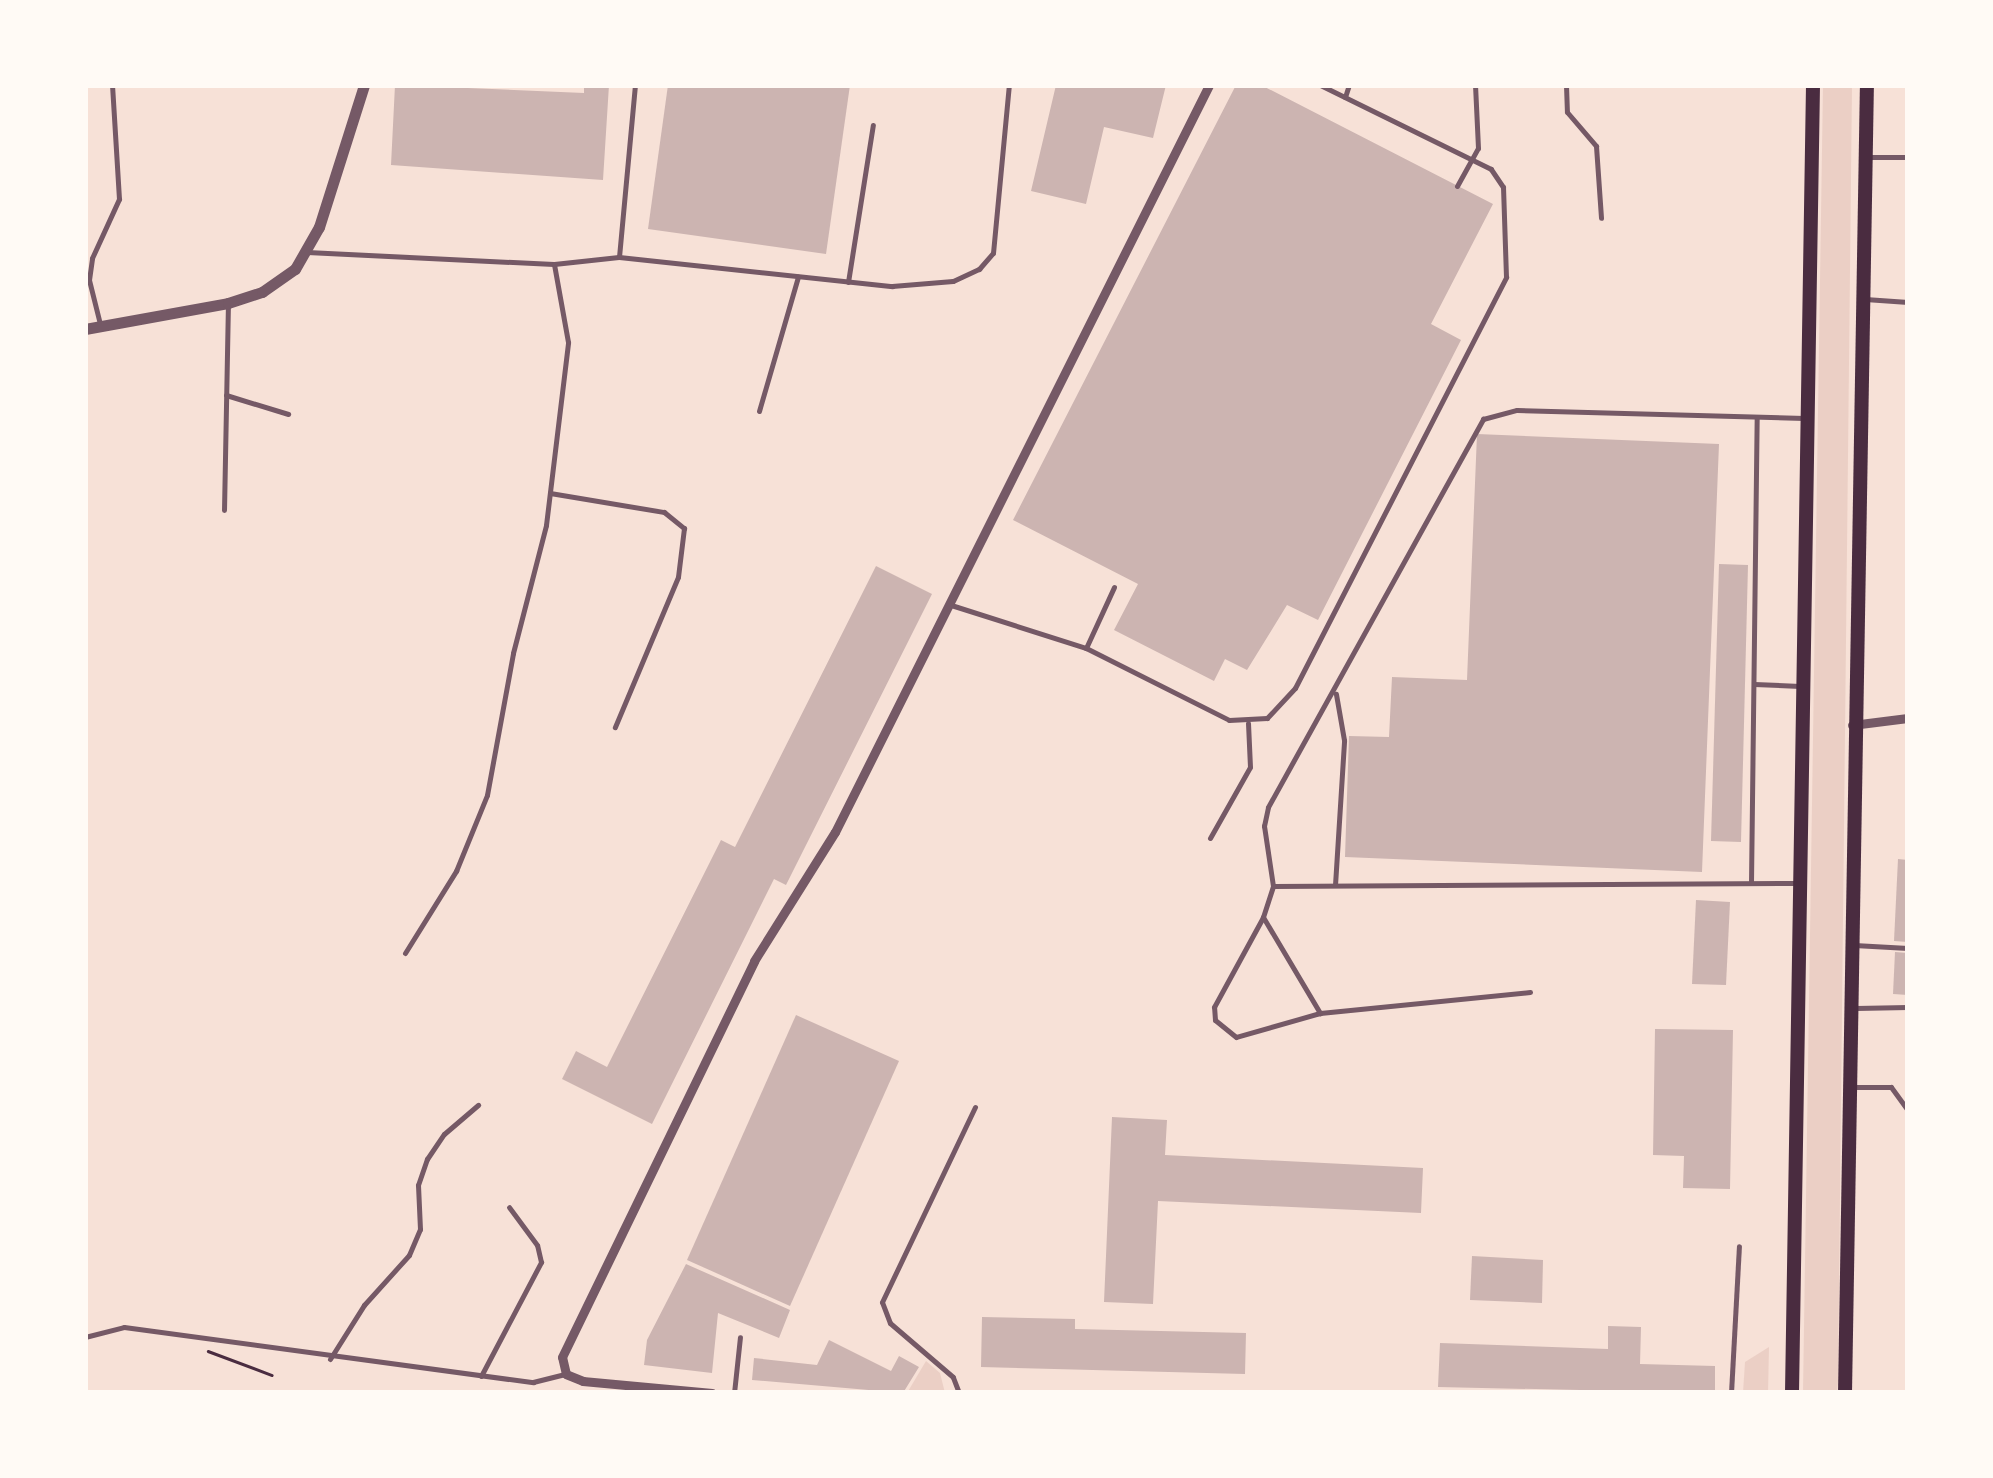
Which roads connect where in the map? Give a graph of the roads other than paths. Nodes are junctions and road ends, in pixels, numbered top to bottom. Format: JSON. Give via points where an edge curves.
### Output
{"nodes":[{"id":1,"x":112,"y":85,"type":"edge"},
{"id":2,"x":364,"y":85,"type":"edge"},
{"id":3,"x":635,"y":85,"type":"edge"},
{"id":4,"x":1009,"y":85,"type":"edge"},
{"id":5,"x":1209,"y":85,"type":"edge"},
{"id":6,"x":1320,"y":85,"type":"edge"},
{"id":7,"x":1348,"y":85,"type":"edge"},
{"id":8,"x":1474,"y":85,"type":"edge"},
{"id":9,"x":1566,"y":85,"type":"edge"},
{"id":10,"x":1813,"y":85,"type":"edge"},
{"id":11,"x":1867,"y":85,"type":"edge"},
{"id":12,"x":1345,"y":96,"type":"junction"},
{"id":13,"x":873,"y":125,"type":"dead end"},
{"id":14,"x":1866,"y":157,"type":"junction"},
{"id":15,"x":1908,"y":157,"type":"edge"},
{"id":16,"x":1475,"y":158,"type":"junction"},
{"id":17,"x":1457,"y":186,"type":"dead end"},
{"id":18,"x":1600,"y":218,"type":"dead end"},
{"id":19,"x":308,"y":252,"type":"junction"},
{"id":20,"x":620,"y":257,"type":"junction"},
{"id":21,"x":554,"y":264,"type":"junction"},
{"id":22,"x":798,"y":276,"type":"junction"},
{"id":23,"x":848,"y":282,"type":"junction"},
{"id":24,"x":1862,"y":299,"type":"junction"},
{"id":25,"x":1908,"y":302,"type":"edge"},
{"id":26,"x":228,"y":303,"type":"junction"},
{"id":27,"x":100,"y":326,"type":"junction"},
{"id":28,"x":85,"y":329,"type":"edge"},
{"id":29,"x":226,"y":395,"type":"junction"},
{"id":30,"x":759,"y":411,"type":"dead end"},
{"id":31,"x":288,"y":414,"type":"dead end"},
{"id":32,"x":1756,"y":417,"type":"junction"},
{"id":33,"x":1808,"y":418,"type":"junction"},
{"id":34,"x":550,"y":492,"type":"junction"},
{"id":35,"x":224,"y":510,"type":"dead end"},
{"id":36,"x":1114,"y":587,"type":"dead end"},
{"id":37,"x":952,"y":605,"type":"junction"},
{"id":38,"x":1086,"y":648,"type":"junction"},
{"id":39,"x":1754,"y":684,"type":"junction"},
{"id":40,"x":1800,"y":686,"type":"junction"},
{"id":41,"x":1336,"y":691,"type":"junction"},
{"id":42,"x":1908,"y":718,"type":"edge"},
{"id":43,"x":1248,"y":724,"type":"junction"},
{"id":44,"x":1852,"y":725,"type":"junction"},
{"id":45,"x":616,"y":727,"type":"dead end"},
{"id":46,"x":1210,"y":838,"type":"dead end"},
{"id":47,"x":1751,"y":883,"type":"junction"},
{"id":48,"x":1798,"y":884,"type":"junction"},
{"id":49,"x":1272,"y":886,"type":"junction"},
{"id":50,"x":1335,"y":886,"type":"junction"},
{"id":51,"x":1263,"y":918,"type":"junction"},
{"id":52,"x":1850,"y":945,"type":"junction"},
{"id":53,"x":1908,"y":948,"type":"edge"},
{"id":54,"x":405,"y":953,"type":"dead end"},
{"id":55,"x":1530,"y":992,"type":"dead end"},
{"id":56,"x":1908,"y":1007,"type":"edge"},
{"id":57,"x":1850,"y":1008,"type":"junction"},
{"id":58,"x":1320,"y":1014,"type":"junction"},
{"id":59,"x":1850,"y":1087,"type":"junction"},
{"id":60,"x":478,"y":1105,"type":"dead end"},
{"id":61,"x":975,"y":1106,"type":"dead end"},
{"id":62,"x":1908,"y":1110,"type":"edge"},
{"id":63,"x":509,"y":1206,"type":"dead end"},
{"id":64,"x":1739,"y":1246,"type":"dead end"},
{"id":65,"x":740,"y":1336,"type":"dead end"},
{"id":66,"x":85,"y":1337,"type":"edge"},
{"id":67,"x":330,"y":1359,"type":"junction"},
{"id":68,"x":566,"y":1374,"type":"junction"},
{"id":69,"x":481,"y":1376,"type":"junction"},
{"id":70,"x":712,"y":1393,"type":"edge"},
{"id":71,"x":734,"y":1393,"type":"edge"},
{"id":72,"x":959,"y":1393,"type":"edge"},
{"id":73,"x":1731,"y":1393,"type":"edge"},
{"id":74,"x":1792,"y":1393,"type":"edge"},
{"id":75,"x":1845,"y":1393,"type":"edge"}],
"edges":[{"from":1,"to":27,"type":"lane","via":[[119,199],[89,280]]},
{"from":2,"to":19,"type":"street"},
{"from":3,"to":20,"type":"lane"},
{"from":4,"to":23,"type":"lane","via":[[993,253],[979,269],[953,281]]},
{"from":5,"to":37,"type":"street"},
{"from":6,"to":12,"type":"lane"},
{"from":7,"to":12,"type":"lane"},
{"from":8,"to":16,"type":"lane"},
{"from":9,"to":18,"type":"lane","via":[[1567,112],[1596,146]]},
{"from":10,"to":33,"type":"main road"},
{"from":11,"to":14,"type":"main road"},
{"from":12,"to":16,"type":"lane"},
{"from":13,"to":23,"type":"lane"},
{"from":14,"to":15,"type":"lane"},
{"from":14,"to":24,"type":"main road"},
{"from":16,"to":17,"type":"lane"},
{"from":16,"to":43,"type":"lane","via":[[1503,186],[1506,277],[1500,295],[1295,688],[1267,718]]},
{"from":19,"to":21,"type":"lane"},
{"from":19,"to":26,"type":"street","via":[[278,282]]},
{"from":20,"to":21,"type":"lane"},
{"from":20,"to":22,"type":"lane"},
{"from":21,"to":34,"type":"lane","via":[[568,342]]},
{"from":22,"to":23,"type":"lane"},
{"from":22,"to":30,"type":"lane"},
{"from":24,"to":25,"type":"lane"},
{"from":24,"to":44,"type":"main road"},
{"from":26,"to":27,"type":"street"},
{"from":26,"to":29,"type":"lane"},
{"from":27,"to":28,"type":"street"},
{"from":29,"to":31,"type":"lane"},
{"from":29,"to":35,"type":"lane"},
{"from":32,"to":33,"type":"lane"},
{"from":32,"to":39,"type":"lane"},
{"from":32,"to":41,"type":"lane","via":[[1517,410],[1483,419]]},
{"from":33,"to":40,"type":"main road"},
{"from":34,"to":45,"type":"lane","via":[[664,512],[684,528],[678,577]]},
{"from":34,"to":54,"type":"lane","via":[[487,795],[456,870]]},
{"from":36,"to":38,"type":"lane"},
{"from":37,"to":38,"type":"lane"},
{"from":37,"to":68,"type":"street","via":[[835,832],[775,924],[674,1118],[565,1348]]},
{"from":38,"to":43,"type":"lane"},
{"from":39,"to":40,"type":"lane"},
{"from":39,"to":47,"type":"lane"},
{"from":40,"to":48,"type":"main road"},
{"from":41,"to":49,"type":"lane","via":[[1268,807]]},
{"from":41,"to":50,"type":"lane","via":[[1344,740]]},
{"from":42,"to":44,"type":"street"},
{"from":43,"to":46,"type":"lane","via":[[1250,767]]},
{"from":44,"to":52,"type":"main road"},
{"from":47,"to":48,"type":"lane"},
{"from":47,"to":50,"type":"lane"},
{"from":48,"to":74,"type":"main road"},
{"from":49,"to":50,"type":"lane"},
{"from":49,"to":51,"type":"lane"},
{"from":51,"to":58,"type":"lane"},
{"from":51,"to":58,"type":"lane","via":[[1214,1008],[1215,1020],[1236,1037]]},
{"from":52,"to":53,"type":"lane"},
{"from":52,"to":57,"type":"main road"},
{"from":55,"to":58,"type":"lane"},
{"from":56,"to":57,"type":"lane"},
{"from":57,"to":59,"type":"main road"},
{"from":59,"to":62,"type":"lane","via":[[1891,1087]]},
{"from":59,"to":75,"type":"main road"},
{"from":60,"to":67,"type":"lane","via":[[427,1159],[418,1186],[420,1229],[409,1254],[364,1305]]},
{"from":61,"to":72,"type":"lane","via":[[882,1302],[890,1322],[953,1377]]},
{"from":63,"to":69,"type":"lane","via":[[537,1245],[540,1262]]},
{"from":64,"to":73,"type":"lane"},
{"from":65,"to":71,"type":"lane"},
{"from":66,"to":67,"type":"lane","via":[[124,1327]]},
{"from":67,"to":69,"type":"lane"},
{"from":68,"to":69,"type":"lane","via":[[532,1382]]},
{"from":68,"to":70,"type":"street"}]}
